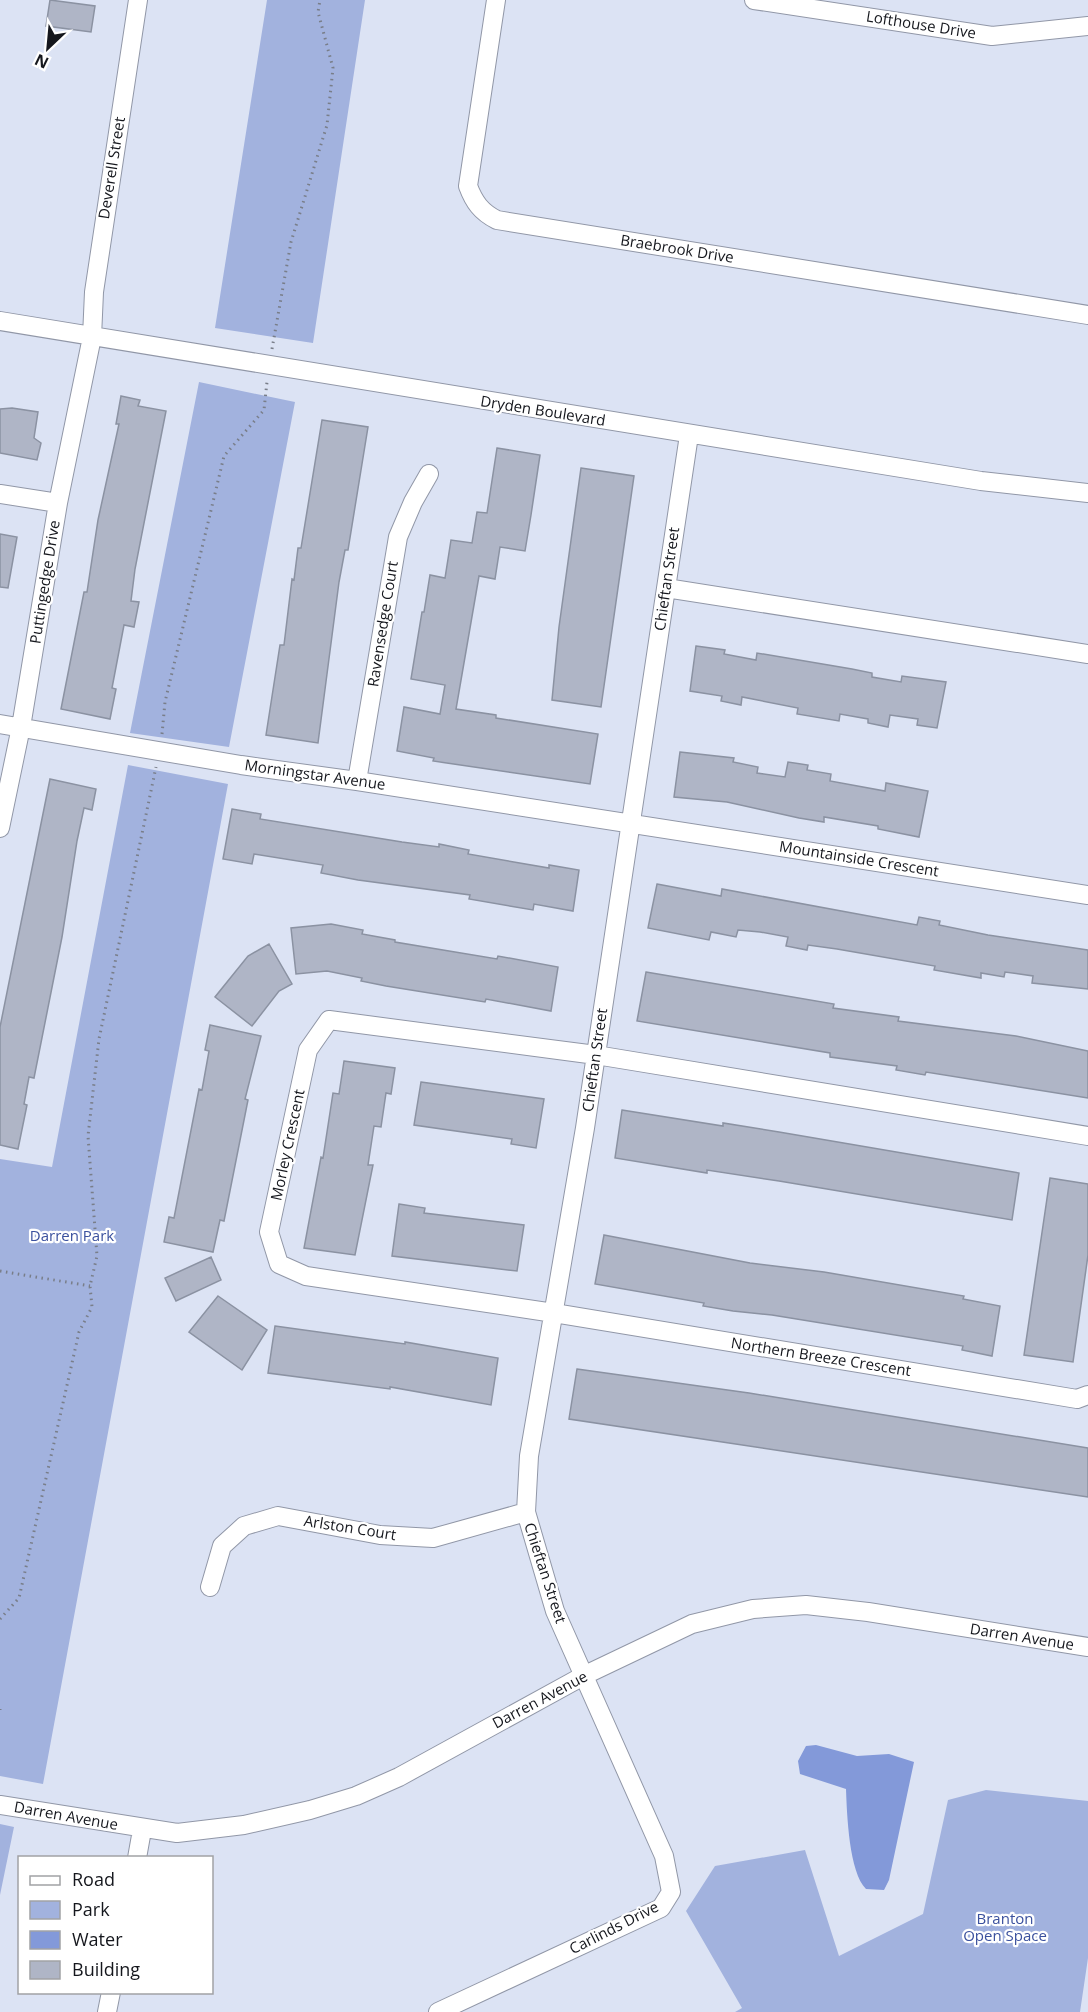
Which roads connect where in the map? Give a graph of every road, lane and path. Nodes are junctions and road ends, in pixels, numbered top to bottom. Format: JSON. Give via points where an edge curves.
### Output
{"nodes":[{"id":1,"x":138,"y":0,"type":"edge"},
{"id":2,"x":320,"y":0,"type":"edge"},
{"id":3,"x":496,"y":0,"type":"edge"},
{"id":4,"x":754,"y":0,"type":"edge"},
{"id":5,"x":1088,"y":27,"type":"edge"},
{"id":6,"x":1088,"y":315,"type":"edge"},
{"id":7,"x":0,"y":321,"type":"edge"},
{"id":8,"x":92,"y":337,"type":"junction"},
{"id":9,"x":269,"y":366,"type":"junction"},
{"id":10,"x":689,"y":435,"type":"junction"},
{"id":11,"x":429,"y":474,"type":"dead end"},
{"id":12,"x":1088,"y":493,"type":"edge"},
{"id":13,"x":0,"y":494,"type":"edge"},
{"id":14,"x":58,"y":503,"type":"junction"},
{"id":15,"x":666,"y":588,"type":"junction"},
{"id":16,"x":1088,"y":654,"type":"edge"},
{"id":17,"x":0,"y":724,"type":"edge"},
{"id":18,"x":21,"y":727,"type":"junction"},
{"id":19,"x":160,"y":751,"type":"junction"},
{"id":20,"x":357,"y":781,"type":"junction"},
{"id":21,"x":630,"y":823,"type":"junction"},
{"id":22,"x":0,"y":828,"type":"edge"},
{"id":23,"x":1088,"y":896,"type":"edge"},
{"id":24,"x":596,"y":1055,"type":"junction"},
{"id":25,"x":1088,"y":1136,"type":"edge"},
{"id":26,"x":0,"y":1271,"type":"edge"},
{"id":27,"x":90,"y":1286,"type":"junction"},
{"id":28,"x":554,"y":1313,"type":"junction"},
{"id":29,"x":1088,"y":1395,"type":"edge"},
{"id":30,"x":526,"y":1512,"type":"junction"},
{"id":31,"x":210,"y":1587,"type":"dead end"},
{"id":32,"x":0,"y":1619,"type":"edge"},
{"id":33,"x":1088,"y":1647,"type":"edge"},
{"id":34,"x":585,"y":1675,"type":"junction"},
{"id":35,"x":0,"y":1805,"type":"edge"},
{"id":36,"x":142,"y":1830,"type":"junction"},
{"id":37,"x":137,"y":1856,"type":"edge"},
{"id":38,"x":111,"y":1994,"type":"edge"},
{"id":39,"x":107,"y":2012,"type":"edge"},
{"id":40,"x":438,"y":2012,"type":"edge"}],
"edges":[{"from":1,"to":8,"type":"street","name":"Deverell Street","via":[[94,292]]},
{"from":2,"to":9,"type":"path","via":[[318,12],[333,68],[327,125],[291,242]]},
{"from":3,"to":6,"type":"street","name":"Braebrook Drive","via":[[468,186],[475,203],[487,215],[497,220]]},
{"from":4,"to":5,"type":"street","name":"Lofthouse Drive","via":[[992,36]]},
{"from":7,"to":8,"type":"street","name":"Dryden Boulevard"},
{"from":8,"to":9,"type":"street","name":"Dryden Boulevard"},
{"from":8,"to":14,"type":"street","name":"Puttingedge Drive"},
{"from":9,"to":10,"type":"street","name":"Dryden Boulevard"},
{"from":9,"to":19,"type":"path","via":[[264,410],[224,456],[165,702]]},
{"from":10,"to":12,"type":"street","name":"Dryden Boulevard","via":[[981,481]]},
{"from":10,"to":15,"type":"street","name":"Chieftan Street"},
{"from":11,"to":20,"type":"street","name":"Ravensedge Court","via":[[398,537]]},
{"from":13,"to":14,"type":"street"},
{"from":14,"to":18,"type":"street","name":"Puttingedge Drive"},
{"from":15,"to":16,"type":"street"},
{"from":15,"to":21,"type":"street","name":"Chieftan Street"},
{"from":17,"to":18,"type":"street","name":"Morningstar Avenue"},
{"from":18,"to":19,"type":"street","name":"Morningstar Avenue"},
{"from":18,"to":22,"type":"street","name":"Puttingedge Drive"},
{"from":19,"to":20,"type":"street","name":"Morningstar Avenue"},
{"from":19,"to":27,"type":"path","via":[[99,1039],[88,1136],[97,1256]]},
{"from":20,"to":21,"type":"street","name":"Morningstar Avenue"},
{"from":21,"to":23,"type":"street","name":"Mountainside Crescent"},
{"from":21,"to":24,"type":"street","name":"Chieftan Street"},
{"from":24,"to":25,"type":"street"},
{"from":24,"to":28,"type":"street","name":"Chieftan Street"},
{"from":24,"to":28,"type":"street","name":"Morley Crescent","via":[[329,1020],[308,1050],[269,1233],[279,1264],[306,1276]]},
{"from":26,"to":27,"type":"path"},
{"from":27,"to":32,"type":"path","via":[[92,1306],[79,1332],[19,1598]]},
{"from":28,"to":29,"type":"street","name":"Northern Breeze Crescent","via":[[1077,1399]]},
{"from":28,"to":30,"type":"street","name":"Chieftan Street","via":[[529,1456]]},
{"from":30,"to":31,"type":"street","name":"Arlston Court","via":[[433,1538],[380,1536],[278,1516],[244,1526],[222,1546]]},
{"from":30,"to":34,"type":"street","name":"Chieftan Street","via":[[555,1611]]},
{"from":33,"to":34,"type":"street","name":"Darren Avenue","via":[[806,1605],[753,1610],[693,1624]]},
{"from":34,"to":36,"type":"street","name":"Darren Avenue","via":[[399,1777],[356,1796],[244,1826],[177,1833]]},
{"from":34,"to":40,"type":"street","name":"Carlinds Drive","via":[[664,1856],[671,1892],[661,1908]]},
{"from":35,"to":36,"type":"street","name":"Darren Avenue"},
{"from":36,"to":37,"type":"street"},
{"from":38,"to":39,"type":"street"}]}
